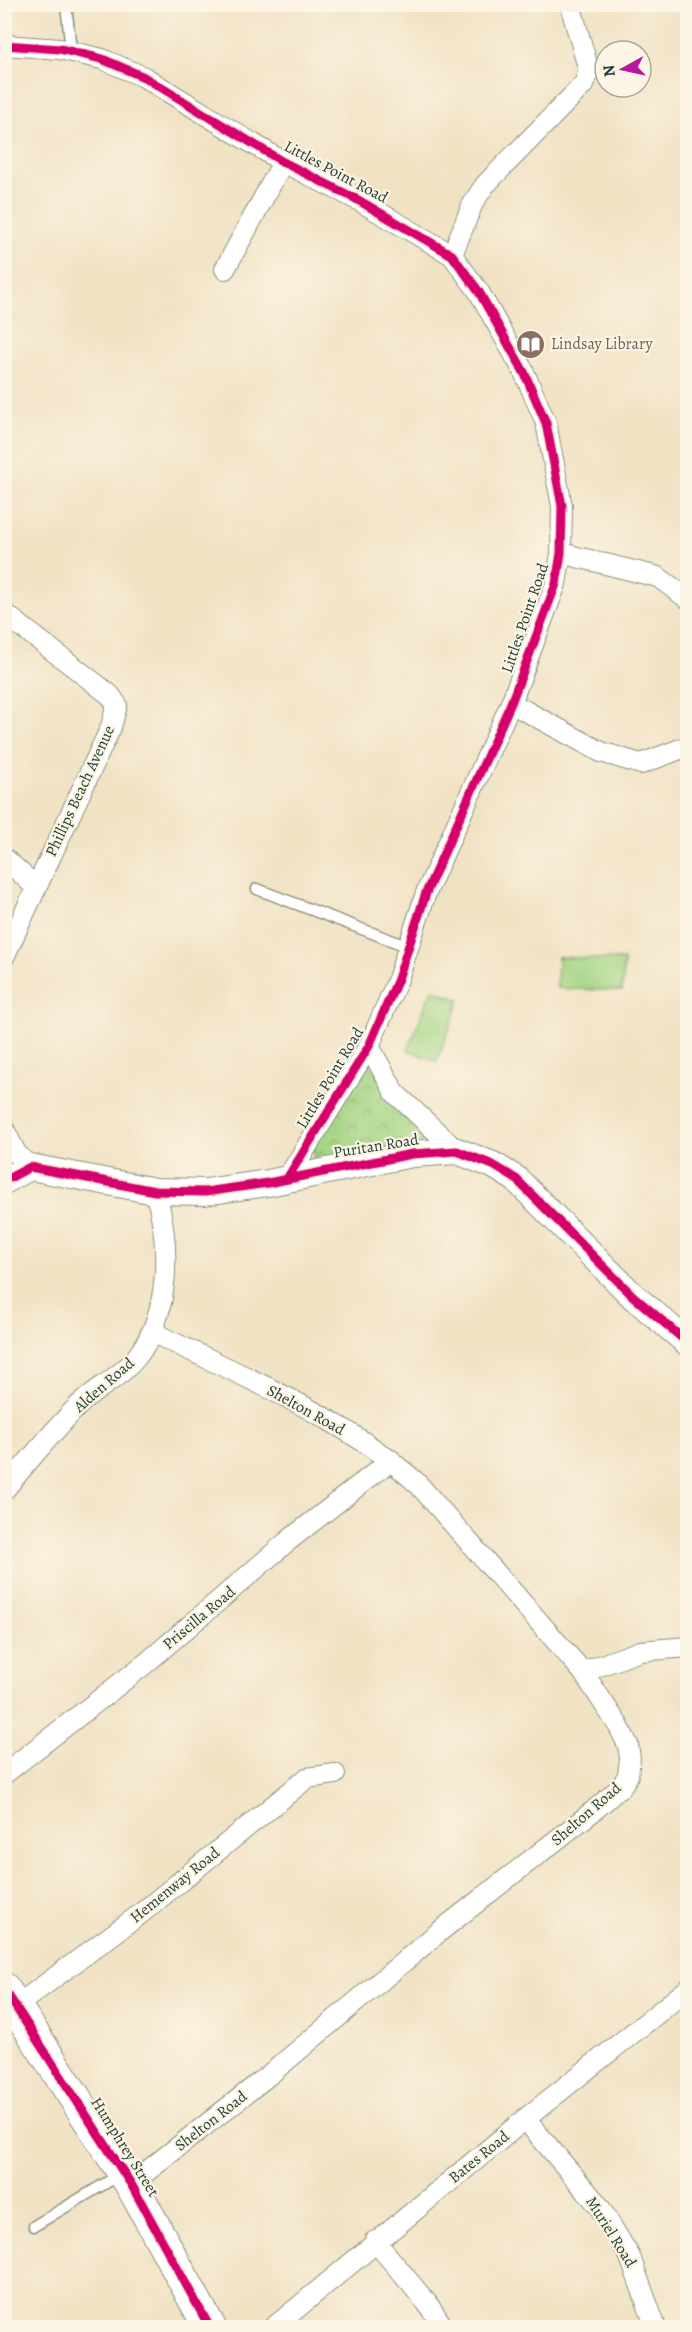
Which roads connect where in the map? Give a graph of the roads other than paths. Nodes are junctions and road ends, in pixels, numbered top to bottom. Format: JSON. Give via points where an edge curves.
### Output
{"nodes":[{"id":1,"x":66,"y":4,"type":"edge"},
{"id":2,"x":570,"y":4,"type":"edge"},
{"id":3,"x":4,"y":45,"type":"edge"},
{"id":4,"x":71,"y":51,"type":"junction"},
{"id":5,"x":283,"y":162,"type":"junction"},
{"id":6,"x":452,"y":255,"type":"junction"},
{"id":7,"x":225,"y":269,"type":"dead end"},
{"id":8,"x":561,"y":552,"type":"junction"},
{"id":9,"x":687,"y":599,"type":"edge"},
{"id":10,"x":4,"y":613,"type":"edge"},
{"id":11,"x":511,"y":703,"type":"junction"},
{"id":12,"x":687,"y":746,"type":"edge"},
{"id":13,"x":4,"y":858,"type":"edge"},
{"id":14,"x":36,"y":887,"type":"junction"},
{"id":15,"x":257,"y":889,"type":"dead end"},
{"id":16,"x":408,"y":947,"type":"junction"},
{"id":17,"x":4,"y":957,"type":"edge"},
{"id":18,"x":369,"y":1046,"type":"junction"},
{"id":19,"x":4,"y":1129,"type":"edge"},
{"id":20,"x":457,"y":1151,"type":"junction"},
{"id":21,"x":4,"y":1154,"type":"edge"},
{"id":22,"x":30,"y":1167,"type":"junction"},
{"id":23,"x":288,"y":1177,"type":"junction"},
{"id":24,"x":4,"y":1181,"type":"edge"},
{"id":25,"x":155,"y":1191,"type":"junction"},
{"id":26,"x":152,"y":1332,"type":"junction"},
{"id":27,"x":687,"y":1343,"type":"edge"},
{"id":28,"x":391,"y":1460,"type":"junction"},
{"id":29,"x":4,"y":1490,"type":"edge"},
{"id":30,"x":687,"y":1647,"type":"edge"},
{"id":31,"x":583,"y":1672,"type":"junction"},
{"id":32,"x":4,"y":1774,"type":"edge"},
{"id":33,"x":335,"y":1774,"type":"dead end"},
{"id":34,"x":685,"y":1996,"type":"edge"},
{"id":35,"x":10,"y":1998,"type":"edge"},
{"id":36,"x":525,"y":2119,"type":"junction"},
{"id":37,"x":128,"y":2178,"type":"junction"},
{"id":38,"x":34,"y":2226,"type":"dead end"},
{"id":39,"x":375,"y":2241,"type":"junction"},
{"id":40,"x":210,"y":2328,"type":"edge"},
{"id":41,"x":273,"y":2328,"type":"edge"},
{"id":42,"x":444,"y":2328,"type":"edge"},
{"id":43,"x":656,"y":2328,"type":"edge"}],
"edges":[{"from":1,"to":4,"type":"lane"},
{"from":2,"to":6,"type":"street","via":[[589,71],[584,84],[485,185],[473,203]]},
{"from":3,"to":4,"type":"street"},
{"from":4,"to":5,"type":"street","name":"Littles Point Road","via":[[144,77]]},
{"from":5,"to":6,"type":"street","name":"Littles Point Road"},
{"from":5,"to":7,"type":"street"},
{"from":6,"to":8,"type":"street","name":"Littles Point Road","via":[[524,372],[546,423],[562,506]]},
{"from":8,"to":9,"type":"street","via":[[658,577]]},
{"from":8,"to":11,"type":"street","name":"Littles Point Road","via":[[556,584]]},
{"from":10,"to":14,"type":"street","name":"Phillips Beach Avenue","via":[[110,695],[117,705],[111,727]]},
{"from":11,"to":12,"type":"street","via":[[601,752],[641,764]]},
{"from":11,"to":16,"type":"street","name":"Littles Point Road","via":[[426,893]]},
{"from":13,"to":14,"type":"street"},
{"from":14,"to":17,"type":"street","name":"Phillips Beach Avenue"},
{"from":15,"to":16,"type":"lane"},
{"from":16,"to":18,"type":"street","name":"Littles Point Road"},
{"from":18,"to":20,"type":"street","name":"Littles Point Road","via":[[395,1093]]},
{"from":18,"to":23,"type":"street","name":"Littles Point Road"},
{"from":19,"to":22,"type":"street","via":[[16,1153]]},
{"from":20,"to":23,"type":"street","name":"Puritan Road","via":[[412,1154]]},
{"from":20,"to":27,"type":"street","name":"Puritan Road","via":[[516,1179],[633,1296]]},
{"from":21,"to":22,"type":"street"},
{"from":22,"to":24,"type":"street"},
{"from":22,"to":25,"type":"street","name":"Puritan Road"},
{"from":23,"to":25,"type":"street","name":"Puritan Road","via":[[205,1192]]},
{"from":25,"to":26,"type":"street","name":"Alden Road","via":[[164,1219],[165,1249],[163,1287]]},
{"from":26,"to":28,"type":"street","name":"Shelton Road","via":[[306,1408]]},
{"from":26,"to":29,"type":"street","name":"Alden Road","via":[[135,1359],[78,1406]]},
{"from":28,"to":31,"type":"street","name":"Shelton Road","via":[[418,1484]]},
{"from":28,"to":32,"type":"street","name":"Priscilla Road","via":[[288,1540],[145,1664]]},
{"from":30,"to":31,"type":"street","via":[[640,1651]]},
{"from":31,"to":37,"type":"street","name":"Shelton Road","via":[[628,1745],[628,1775],[621,1787],[438,1932],[269,2075]]},
{"from":33,"to":35,"type":"street","name":"Hemenway Road","via":[[307,1778],[139,1915]]},
{"from":34,"to":36,"type":"street","name":"Bates Road"},
{"from":35,"to":37,"type":"main road","name":"Humphrey Street"},
{"from":36,"to":39,"type":"street","name":"Bates Road"},
{"from":36,"to":43,"type":"street","name":"Muriel Road","via":[[599,2206],[630,2257]]},
{"from":37,"to":38,"type":"lane"},
{"from":37,"to":40,"type":"main road","name":"Humphrey Street"},
{"from":39,"to":41,"type":"street","name":"Bates Road"},
{"from":39,"to":42,"type":"street"}]}
